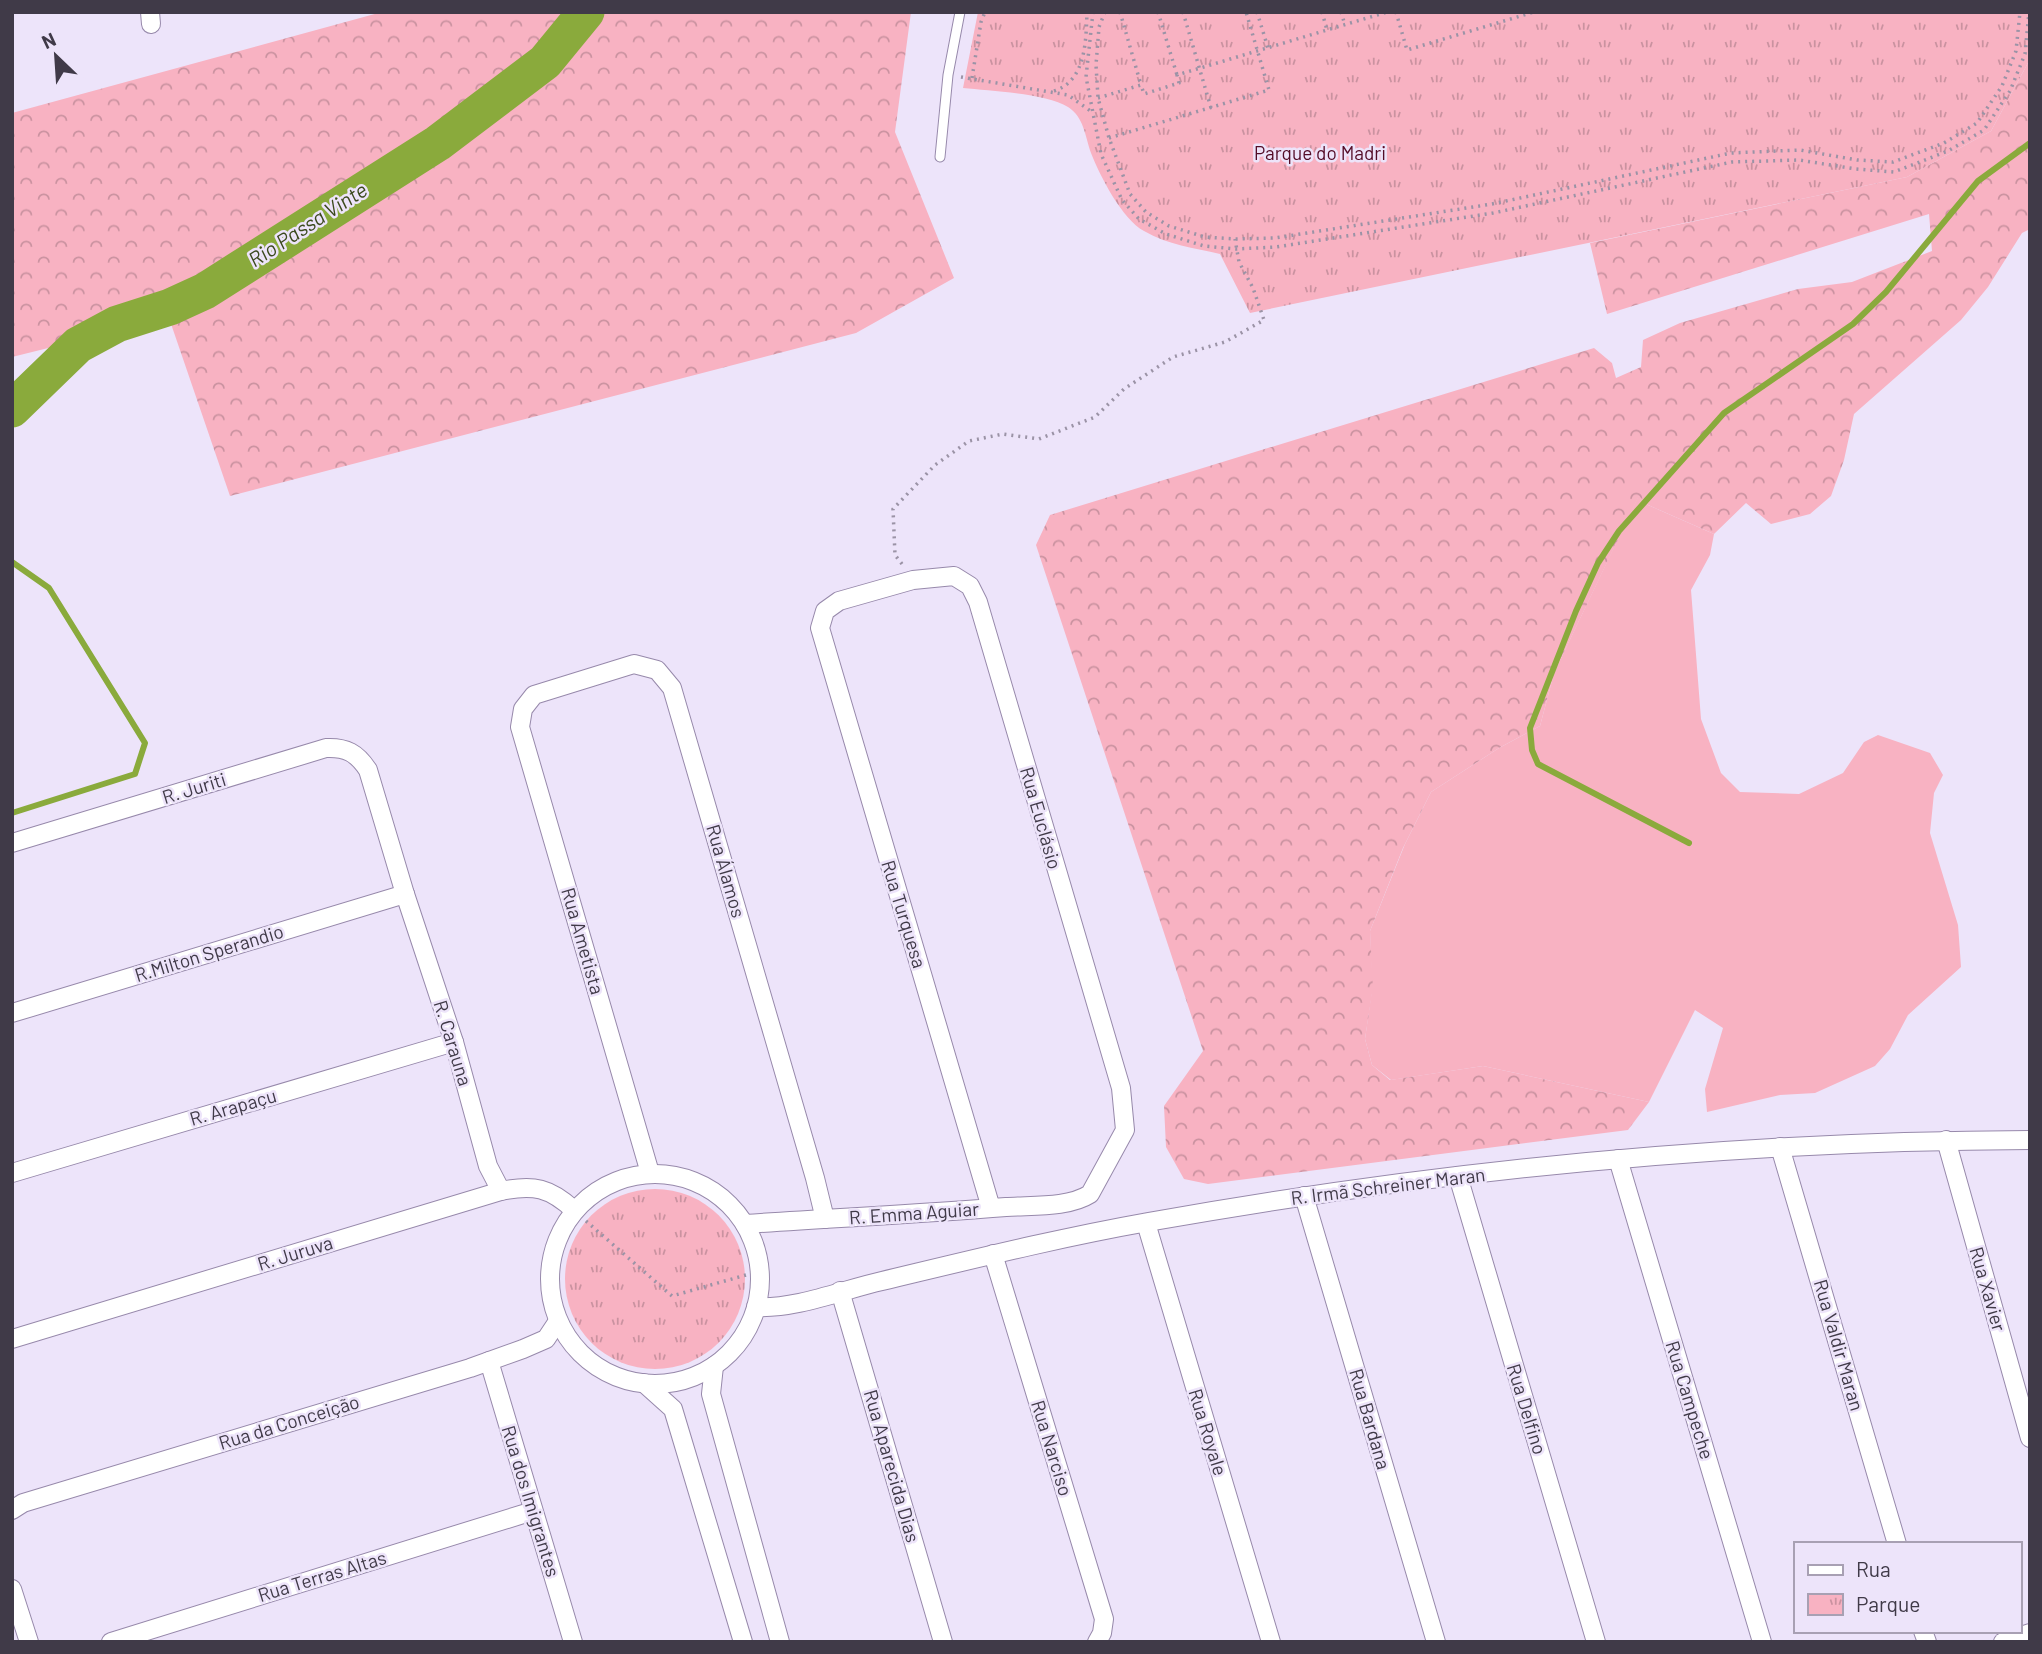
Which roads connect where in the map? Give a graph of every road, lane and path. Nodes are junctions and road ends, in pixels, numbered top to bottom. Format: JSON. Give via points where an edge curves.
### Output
{"nodes":[{"id":1,"x":960,"y":12,"type":"edge"},
{"id":2,"x":985,"y":12,"type":"edge"},
{"id":3,"x":1087,"y":12,"type":"edge"},
{"id":4,"x":1093,"y":12,"type":"edge"},
{"id":5,"x":1105,"y":12,"type":"edge"},
{"id":6,"x":1120,"y":12,"type":"edge"},
{"id":7,"x":1158,"y":12,"type":"edge"},
{"id":8,"x":1183,"y":12,"type":"edge"},
{"id":9,"x":1245,"y":12,"type":"edge"},
{"id":10,"x":1257,"y":12,"type":"edge"},
{"id":11,"x":1322,"y":12,"type":"edge"},
{"id":12,"x":1341,"y":12,"type":"edge"},
{"id":13,"x":1385,"y":12,"type":"edge"},
{"id":14,"x":1396,"y":12,"type":"edge"},
{"id":15,"x":1502,"y":12,"type":"edge"},
{"id":16,"x":1534,"y":12,"type":"edge"},
{"id":17,"x":2020,"y":12,"type":"edge"},
{"id":18,"x":2029,"y":12,"type":"edge"},
{"id":19,"x":1517,"y":15,"type":"edge"},
{"id":20,"x":1504,"y":21,"type":"junction"},
{"id":21,"x":1345,"y":25,"type":"junction"},
{"id":22,"x":1327,"y":30,"type":"junction"},
{"id":23,"x":1268,"y":48,"type":"junction"},
{"id":24,"x":1257,"y":51,"type":"junction"},
{"id":25,"x":1200,"y":68,"type":"junction"},
{"id":26,"x":948,"y":75,"type":"junction"},
{"id":27,"x":1177,"y":75,"type":"junction"},
{"id":28,"x":972,"y":78,"type":"junction"},
{"id":29,"x":1141,"y":85,"type":"junction"},
{"id":30,"x":1053,"y":91,"type":"junction"},
{"id":31,"x":1098,"y":98,"type":"junction"},
{"id":32,"x":1211,"y":108,"type":"junction"},
{"id":33,"x":1092,"y":112,"type":"junction"},
{"id":34,"x":1109,"y":138,"type":"junction"},
{"id":35,"x":940,"y":157,"type":"dead end"},
{"id":36,"x":1235,"y":239,"type":"junction"},
{"id":37,"x":1237,"y":249,"type":"junction"},
{"id":38,"x":913,"y":580,"type":"junction"},
{"id":39,"x":821,"y":619,"type":"joint"},
{"id":40,"x":523,"y":709,"type":"joint"},
{"id":41,"x":368,"y":770,"type":"joint"},
{"id":42,"x":12,"y":843,"type":"edge"},
{"id":43,"x":405,"y":894,"type":"junction"},
{"id":44,"x":12,"y":1013,"type":"edge"},
{"id":45,"x":454,"y":1042,"type":"junction"},
{"id":46,"x":1945,"y":1140,"type":"junction"},
{"id":47,"x":2030,"y":1140,"type":"edge"},
{"id":48,"x":1780,"y":1147,"type":"junction"},
{"id":49,"x":1618,"y":1159,"type":"junction"},
{"id":50,"x":12,"y":1173,"type":"edge"},
{"id":51,"x":650,"y":1173,"type":"junction"},
{"id":52,"x":1458,"y":1176,"type":"junction"},
{"id":53,"x":501,"y":1191,"type":"junction"},
{"id":54,"x":1304,"y":1196,"type":"junction"},
{"id":55,"x":1082,"y":1199,"type":"joint"},
{"id":56,"x":992,"y":1208,"type":"junction"},
{"id":57,"x":574,"y":1210,"type":"junction"},
{"id":58,"x":825,"y":1219,"type":"junction"},
{"id":59,"x":1146,"y":1223,"type":"junction"},
{"id":60,"x":745,"y":1224,"type":"junction"},
{"id":61,"x":993,"y":1254,"type":"junction"},
{"id":62,"x":760,"y":1271,"type":"junction"},
{"id":63,"x":840,"y":1291,"type":"junction"},
{"id":64,"x":756,"y":1307,"type":"junction"},
{"id":65,"x":558,"y":1321,"type":"junction"},
{"id":66,"x":12,"y":1339,"type":"edge"},
{"id":67,"x":489,"y":1361,"type":"junction"},
{"id":68,"x":714,"y":1366,"type":"junction"},
{"id":69,"x":644,"y":1384,"type":"junction"},
{"id":70,"x":2030,"y":1438,"type":"edge"},
{"id":71,"x":12,"y":1510,"type":"edge"},
{"id":72,"x":533,"y":1511,"type":"junction"},
{"id":73,"x":1896,"y":1542,"type":"edge"},
{"id":74,"x":13,"y":1593,"type":"edge"},
{"id":75,"x":2030,"y":1633,"type":"edge"},
{"id":76,"x":29,"y":1642,"type":"edge"},
{"id":77,"x":111,"y":1642,"type":"edge"},
{"id":78,"x":573,"y":1642,"type":"edge"},
{"id":79,"x":743,"y":1642,"type":"edge"},
{"id":80,"x":780,"y":1642,"type":"edge"},
{"id":81,"x":943,"y":1642,"type":"edge"},
{"id":82,"x":1097,"y":1642,"type":"edge"},
{"id":83,"x":1271,"y":1642,"type":"edge"},
{"id":84,"x":1436,"y":1642,"type":"edge"},
{"id":85,"x":1597,"y":1642,"type":"edge"},
{"id":86,"x":1762,"y":1642,"type":"edge"},
{"id":87,"x":2003,"y":1642,"type":"edge"}],
"edges":[{"from":1,"to":26,"type":"lane"},
{"from":2,"to":28,"type":"path"},
{"from":3,"to":30,"type":"path","via":[[1078,72],[1066,87]]},
{"from":4,"to":33,"type":"path","via":[[1086,78]]},
{"from":5,"to":31,"type":"path","via":[[1099,27]]},
{"from":6,"to":29,"type":"path"},
{"from":7,"to":27,"type":"path"},
{"from":8,"to":25,"type":"path"},
{"from":9,"to":24,"type":"path"},
{"from":10,"to":23,"type":"path"},
{"from":11,"to":22,"type":"path"},
{"from":12,"to":21,"type":"path"},
{"from":13,"to":21,"type":"path"},
{"from":14,"to":20,"type":"path","via":[[1407,50]]},
{"from":15,"to":20,"type":"path"},
{"from":16,"to":19,"type":"path"},
{"from":17,"to":36,"type":"path","via":[[2016,51],[2002,86],[1977,123],[1944,143],[1893,162],[1800,150],[1731,153],[1492,204],[1275,238]]},
{"from":18,"to":37,"type":"path","via":[[2025,54],[2010,91],[1984,130],[1939,155],[1894,172],[1799,160],[1732,162],[1493,213]]},
{"from":19,"to":20,"type":"path"},
{"from":21,"to":22,"type":"path"},
{"from":22,"to":23,"type":"path"},
{"from":23,"to":24,"type":"path"},
{"from":24,"to":25,"type":"path"},
{"from":24,"to":32,"type":"path","via":[[1269,90]]},
{"from":25,"to":27,"type":"path"},
{"from":25,"to":32,"type":"path"},
{"from":26,"to":28,"type":"path"},
{"from":26,"to":35,"type":"lane"},
{"from":27,"to":29,"type":"path","via":[[1179,83],[1144,94]]},
{"from":28,"to":30,"type":"path"},
{"from":29,"to":31,"type":"path"},
{"from":30,"to":33,"type":"path","via":[[1068,95]]},
{"from":31,"to":34,"type":"path"},
{"from":32,"to":34,"type":"path"},
{"from":33,"to":37,"type":"path","via":[[1101,155],[1122,200],[1139,219],[1203,246]]},
{"from":34,"to":36,"type":"path","via":[[1130,194],[1146,212],[1169,226],[1205,237]]},
{"from":36,"to":37,"type":"path"},
{"from":37,"to":38,"type":"path","via":[[1264,320],[1225,342],[1173,357],[1124,389],[1095,417],[1039,439],[1003,435],[969,441],[935,465],[892,509],[895,555]]},
{"from":38,"to":39,"type":"street","name":"Rua Euclásio","via":[[839,601]]},
{"from":38,"to":55,"type":"street","name":"Rua Euclásio","via":[[954,576],[970,586],[978,602],[1121,1088],[1125,1130],[1090,1194]]},
{"from":39,"to":56,"type":"street","name":"Rua Turquesa","via":[[821,637]]},
{"from":40,"to":51,"type":"street","name":"Rua Ametista","via":[[520,727]]},
{"from":40,"to":58,"type":"street","name":"Rua Álamos","via":[[534,695],[634,664],[657,670],[672,688]]},
{"from":41,"to":42,"type":"street","name":"R. Juriti","via":[[351,751],[326,748]]},
{"from":41,"to":43,"type":"street","name":"R. Carauna"},
{"from":43,"to":44,"type":"street","name":"R.Milton Sperandio"},
{"from":43,"to":45,"type":"street","name":"R. Carauna"},
{"from":45,"to":50,"type":"street","name":"R. Arapaçu"},
{"from":45,"to":53,"type":"street","name":"R. Carauna","via":[[488,1166]]},
{"from":46,"to":47,"type":"street","name":"R. Irmã Schreiner Maran"},
{"from":46,"to":48,"type":"street","name":"R. Irmã Schreiner Maran"},
{"from":46,"to":70,"type":"street","name":"Rua Xavier"},
{"from":48,"to":49,"type":"street","name":"R. Irmã Schreiner Maran"},
{"from":48,"to":73,"type":"street","name":"Rua Valdir Maran"},
{"from":49,"to":52,"type":"street","name":"R. Irmã Schreiner Maran"},
{"from":49,"to":86,"type":"street","name":"Rua Campeche"},
{"from":51,"to":57,"type":"street","via":[[616,1180]]},
{"from":51,"to":60,"type":"street","via":[[703,1185],[732,1206]]},
{"from":52,"to":54,"type":"street","name":"R. Irmã Schreiner Maran"},
{"from":52,"to":85,"type":"street","name":"Rua Delfino"},
{"from":53,"to":57,"type":"street","name":"R. Juruva","via":[[541,1189]]},
{"from":53,"to":66,"type":"street","name":"R. Juruva"},
{"from":54,"to":59,"type":"street","name":"R. Irmã Schreiner Maran"},
{"from":54,"to":84,"type":"street","name":"Rua Bardana"},
{"from":55,"to":56,"type":"street","name":"R. Emma Aguiar"},
{"from":56,"to":58,"type":"street","name":"R. Emma Aguiar"},
{"from":57,"to":62,"type":"path","via":[[672,1296]]},
{"from":57,"to":65,"type":"street","via":[[559,1235],[550,1264],[551,1303]]},
{"from":58,"to":60,"type":"street","name":"R. Emma Aguiar"},
{"from":59,"to":61,"type":"street","name":"R. Irmã Schreiner Maran"},
{"from":59,"to":83,"type":"street","name":"Rua Royale"},
{"from":60,"to":62,"type":"street"},
{"from":61,"to":63,"type":"street","name":"R. Irmã Schreiner Maran"},
{"from":61,"to":82,"type":"street","name":"Rua Narciso","via":[[1104,1619]]},
{"from":62,"to":64,"type":"street"},
{"from":63,"to":64,"type":"street","name":"R. Irmã Schreiner Maran","via":[[777,1308]]},
{"from":63,"to":81,"type":"street","name":"Rua Aparecida Dias"},
{"from":64,"to":68,"type":"street","via":[[740,1340]]},
{"from":65,"to":67,"type":"street","name":"Rua da Conceição","via":[[546,1339]]},
{"from":65,"to":69,"type":"street","via":[[578,1352],[592,1364],[608,1374]]},
{"from":67,"to":71,"type":"street","name":"Rua da Conceição"},
{"from":67,"to":72,"type":"street","name":"Rua dos Imigrantes"},
{"from":68,"to":69,"type":"street","via":[[681,1381]]},
{"from":68,"to":80,"type":"street","via":[[711,1394]]},
{"from":69,"to":79,"type":"street","via":[[673,1409]]},
{"from":72,"to":77,"type":"street","name":"Rua Terras Altas"},
{"from":72,"to":78,"type":"street","name":"Rua dos Imigrantes"},
{"from":74,"to":76,"type":"street"},
{"from":75,"to":87,"type":"street"}]}
